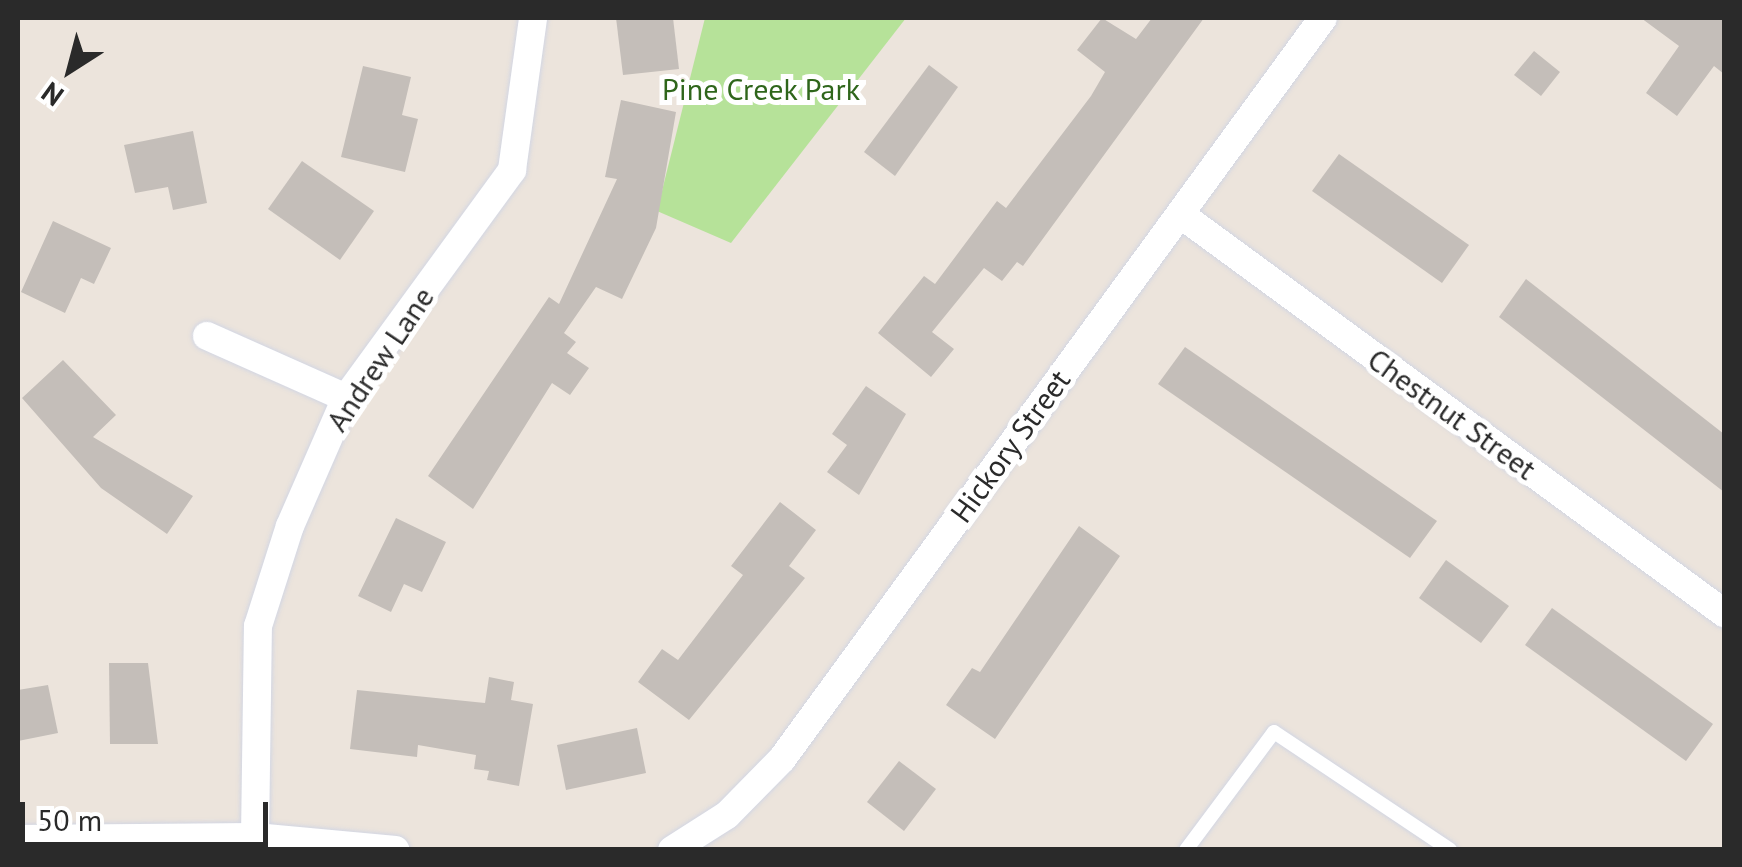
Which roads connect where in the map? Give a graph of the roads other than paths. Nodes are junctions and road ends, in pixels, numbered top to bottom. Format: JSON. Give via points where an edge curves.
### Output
{"nodes":[{"id":1,"x":532,"y":18,"type":"edge"},
{"id":2,"x":1323,"y":18,"type":"edge"},
{"id":3,"x":1180,"y":214,"type":"junction"},
{"id":4,"x":207,"y":336,"type":"dead end"},
{"id":5,"x":346,"y":398,"type":"junction"},
{"id":6,"x":1724,"y":613,"type":"edge"},
{"id":7,"x":256,"y":837,"type":"junction"},
{"id":8,"x":18,"y":838,"type":"edge"},
{"id":9,"x":395,"y":850,"type":"edge"},
{"id":10,"x":672,"y":850,"type":"edge"},
{"id":11,"x":1186,"y":850,"type":"edge"},
{"id":12,"x":1450,"y":850,"type":"edge"}],
"edges":[{"from":1,"to":5,"type":"street","name":"Andrew Lane","via":[[512,170]]},
{"from":2,"to":3,"type":"street","name":"Hickory Street"},
{"from":3,"to":6,"type":"street","name":"Chestnut Street"},
{"from":3,"to":10,"type":"street","name":"Hickory Street","via":[[782,759],[727,814]]},
{"from":4,"to":5,"type":"street"},
{"from":5,"to":7,"type":"street","name":"Andrew Lane","via":[[258,626]]},
{"from":7,"to":8,"type":"street"},
{"from":7,"to":9,"type":"street"},
{"from":11,"to":12,"type":"lane","via":[[1274,732]]}]}
